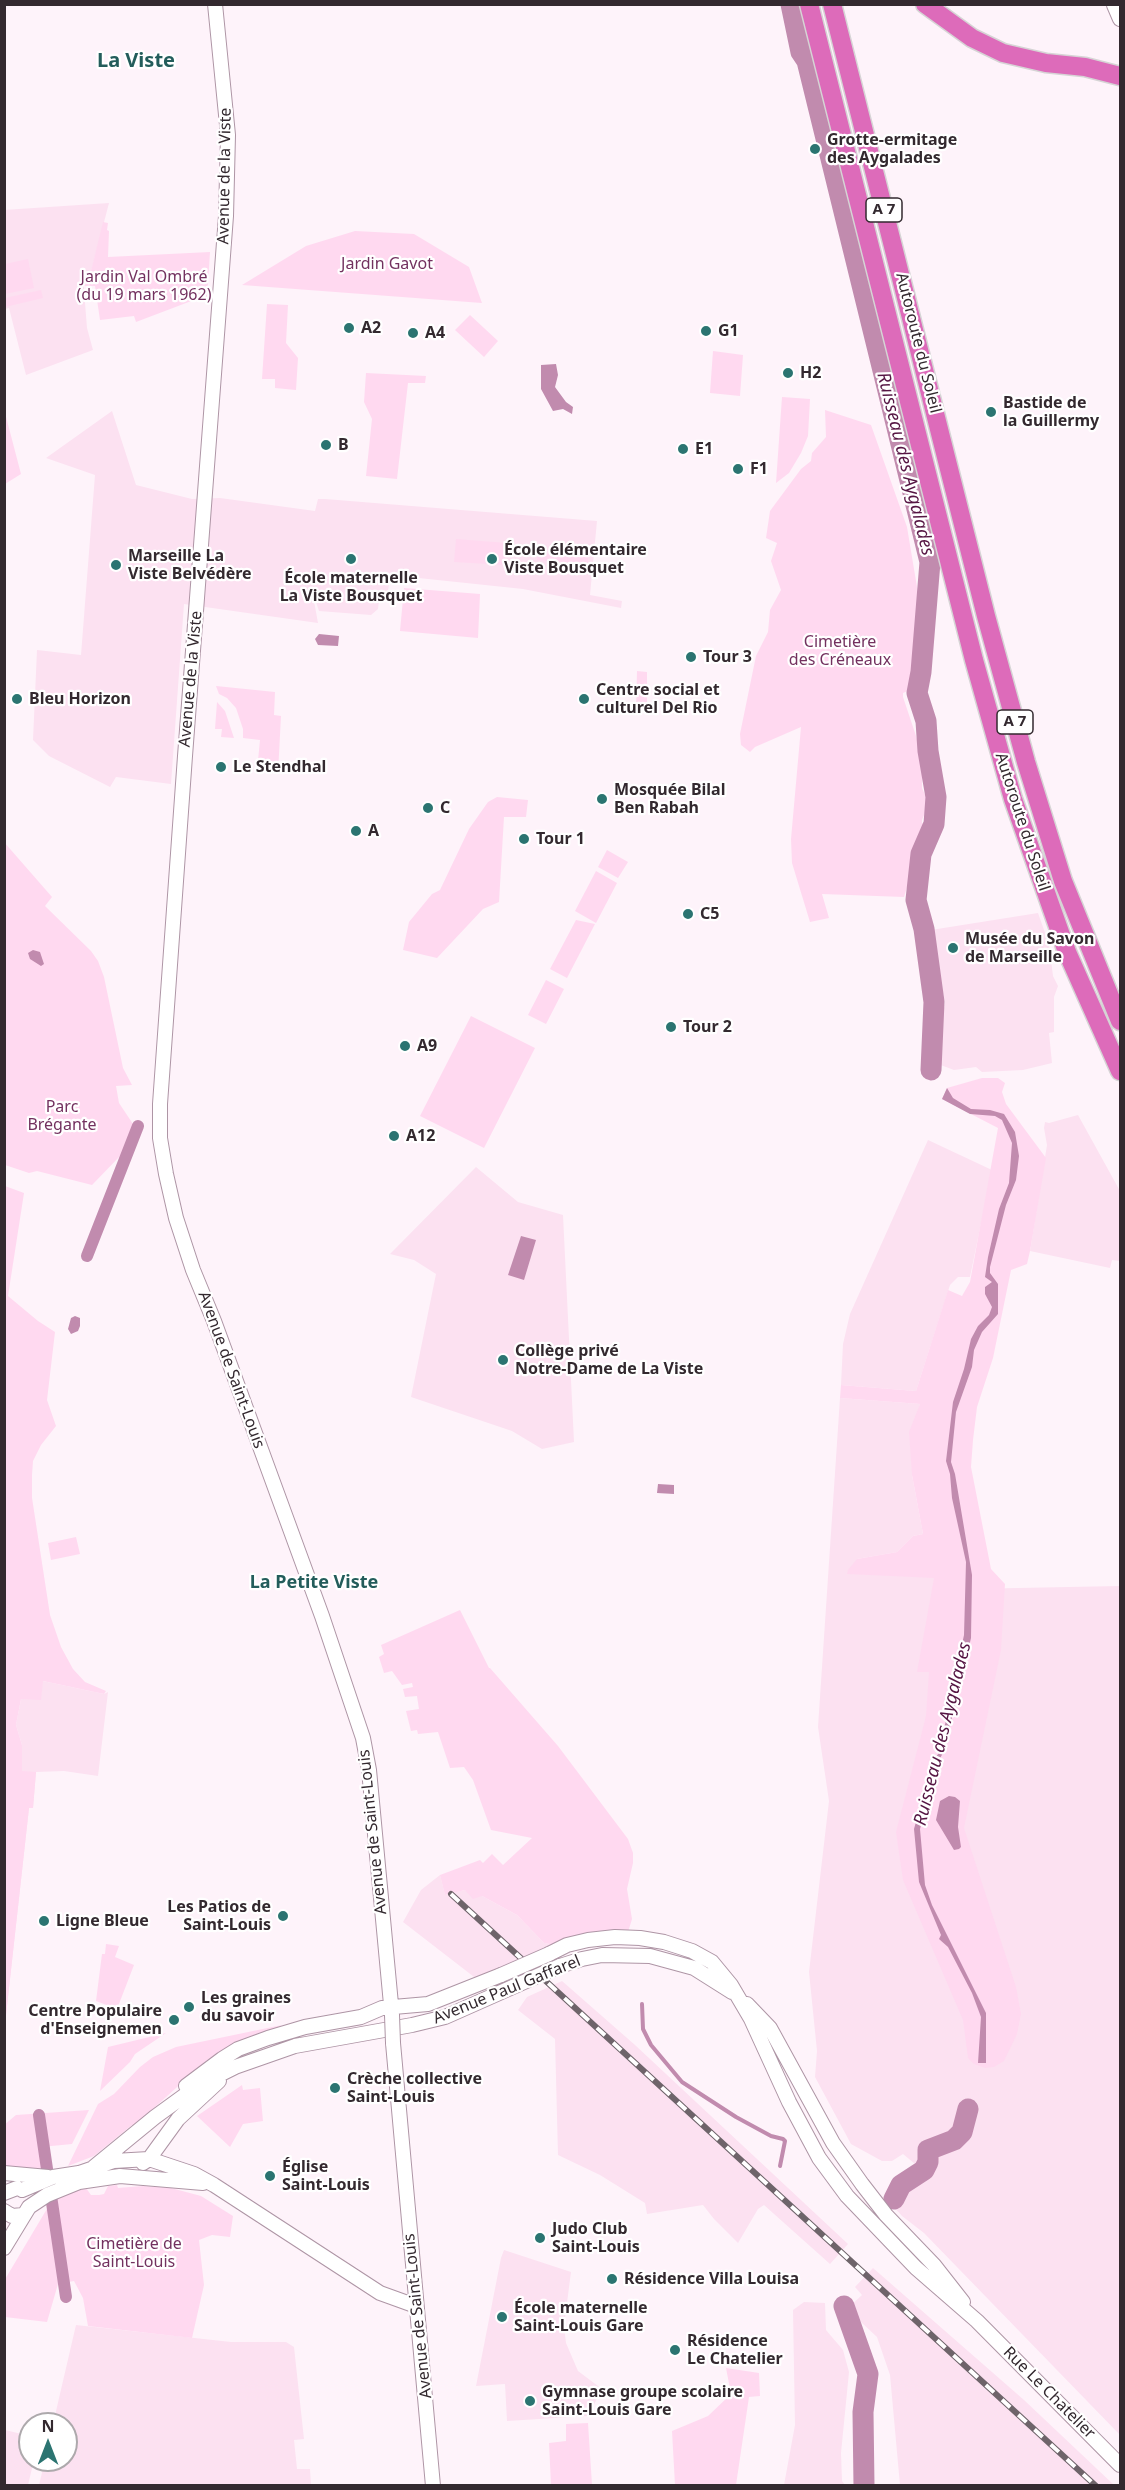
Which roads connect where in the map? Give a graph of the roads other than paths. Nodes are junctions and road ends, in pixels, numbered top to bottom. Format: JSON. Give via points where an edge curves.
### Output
{"nodes":[{"id":1,"x":215,"y":4,"type":"edge"},
{"id":2,"x":809,"y":4,"type":"edge"},
{"id":3,"x":832,"y":4,"type":"edge"},
{"id":4,"x":1116,"y":7,"type":"edge"},
{"id":5,"x":930,"y":8,"type":"edge"},
{"id":6,"x":1120,"y":19,"type":"edge"},
{"id":7,"x":1120,"y":76,"type":"edge"},
{"id":8,"x":1120,"y":1021,"type":"edge"},
{"id":9,"x":1120,"y":1071,"type":"edge"},
{"id":10,"x":166,"y":1174,"type":"joint"},
{"id":11,"x":738,"y":1997,"type":"junction"},
{"id":12,"x":391,"y":2011,"type":"junction"},
{"id":13,"x":236,"y":2067,"type":"junction"},
{"id":14,"x":155,"y":2117,"type":"junction"},
{"id":15,"x":149,"y":2159,"type":"junction"},
{"id":16,"x":94,"y":2167,"type":"junction"},
{"id":17,"x":4,"y":2173,"type":"edge"},
{"id":18,"x":120,"y":2176,"type":"junction"},
{"id":19,"x":53,"y":2177,"type":"junction"},
{"id":20,"x":4,"y":2179,"type":"edge"},
{"id":21,"x":214,"y":2185,"type":"junction"},
{"id":22,"x":15,"y":2190,"type":"edge"},
{"id":23,"x":871,"y":2195,"type":"joint"},
{"id":24,"x":4,"y":2211,"type":"edge"},
{"id":25,"x":26,"y":2211,"type":"junction"},
{"id":26,"x":883,"y":2235,"type":"joint"},
{"id":27,"x":4,"y":2248,"type":"edge"},
{"id":28,"x":416,"y":2306,"type":"junction"},
{"id":29,"x":977,"y":2320,"type":"junction"},
{"id":30,"x":1120,"y":2465,"type":"edge"},
{"id":31,"x":433,"y":2486,"type":"edge"}],
"edges":[{"from":1,"to":10,"type":"street","name":"Avenue de la Viste","via":[[228,135],[226,216],[159,1123]]},
{"from":2,"to":9,"type":"highway","name":"Autoroute du Soleil","number":"A 7","via":[[974,660],[1013,799],[1067,952]]},
{"from":3,"to":8,"type":"highway","name":"Autoroute du Soleil","number":"A 7","via":[[1026,762],[1063,880]]},
{"from":4,"to":6,"type":"street"},
{"from":5,"to":7,"type":"highway","via":[[972,38],[1003,53]]},
{"from":10,"to":12,"type":"street","name":"Avenue de Saint-Louis","via":[[194,1270],[363,1738]]},
{"from":11,"to":12,"type":"street","bridge":true,"via":[[725,1975],[692,1951],[664,1942],[615,1937],[567,1945],[440,2001]]},
{"from":11,"to":13,"type":"street","name":"Avenue Paul Gaffarel","bridge":true,"via":[[694,1968],[650,1956],[602,1955],[560,1966],[445,2017],[295,2046]]},
{"from":11,"to":23,"type":"street","name":"Avenue Paul Gaffarel","via":[[770,2028],[833,2143]]},
{"from":11,"to":26,"type":"street","name":"Avenue Paul Gaffarel","via":[[819,2158]]},
{"from":12,"to":14,"type":"street","via":[[381,2008],[361,2017],[305,2027],[238,2049],[205,2070]]},
{"from":12,"to":28,"type":"street","name":"Avenue de Saint-Louis","bridge":true},
{"from":13,"to":14,"type":"street","name":"Avenue Paul Gaffarel","via":[[199,2085]]},
{"from":13,"to":15,"type":"street","name":"Avenue Paul Gaffarel","via":[[178,2119]]},
{"from":14,"to":16,"type":"street","name":"Avenue Paul Gaffarel"},
{"from":15,"to":16,"type":"street","via":[[114,2161]]},
{"from":15,"to":18,"type":"street","name":"Avenue Paul Gaffarel"},
{"from":15,"to":21,"type":"street"},
{"from":16,"to":19,"type":"street"},
{"from":17,"to":19,"type":"street"},
{"from":18,"to":21,"type":"street"},
{"from":18,"to":25,"type":"street","via":[[79,2182],[47,2194]]},
{"from":19,"to":22,"type":"street"},
{"from":20,"to":22,"type":"street"},
{"from":21,"to":28,"type":"street","via":[[380,2293]]},
{"from":22,"to":25,"type":"street","via":[[29,2197]]},
{"from":23,"to":29,"type":"street","name":"Rue Le Chatelier"},
{"from":24,"to":25,"type":"street","via":[[12,2216]]},
{"from":25,"to":27,"type":"street"},
{"from":26,"to":29,"type":"street","name":"Rue Le Chatelier"},
{"from":28,"to":31,"type":"street","name":"Avenue de Saint-Louis"},
{"from":29,"to":30,"type":"street","name":"Rue Le Chatelier"}]}
